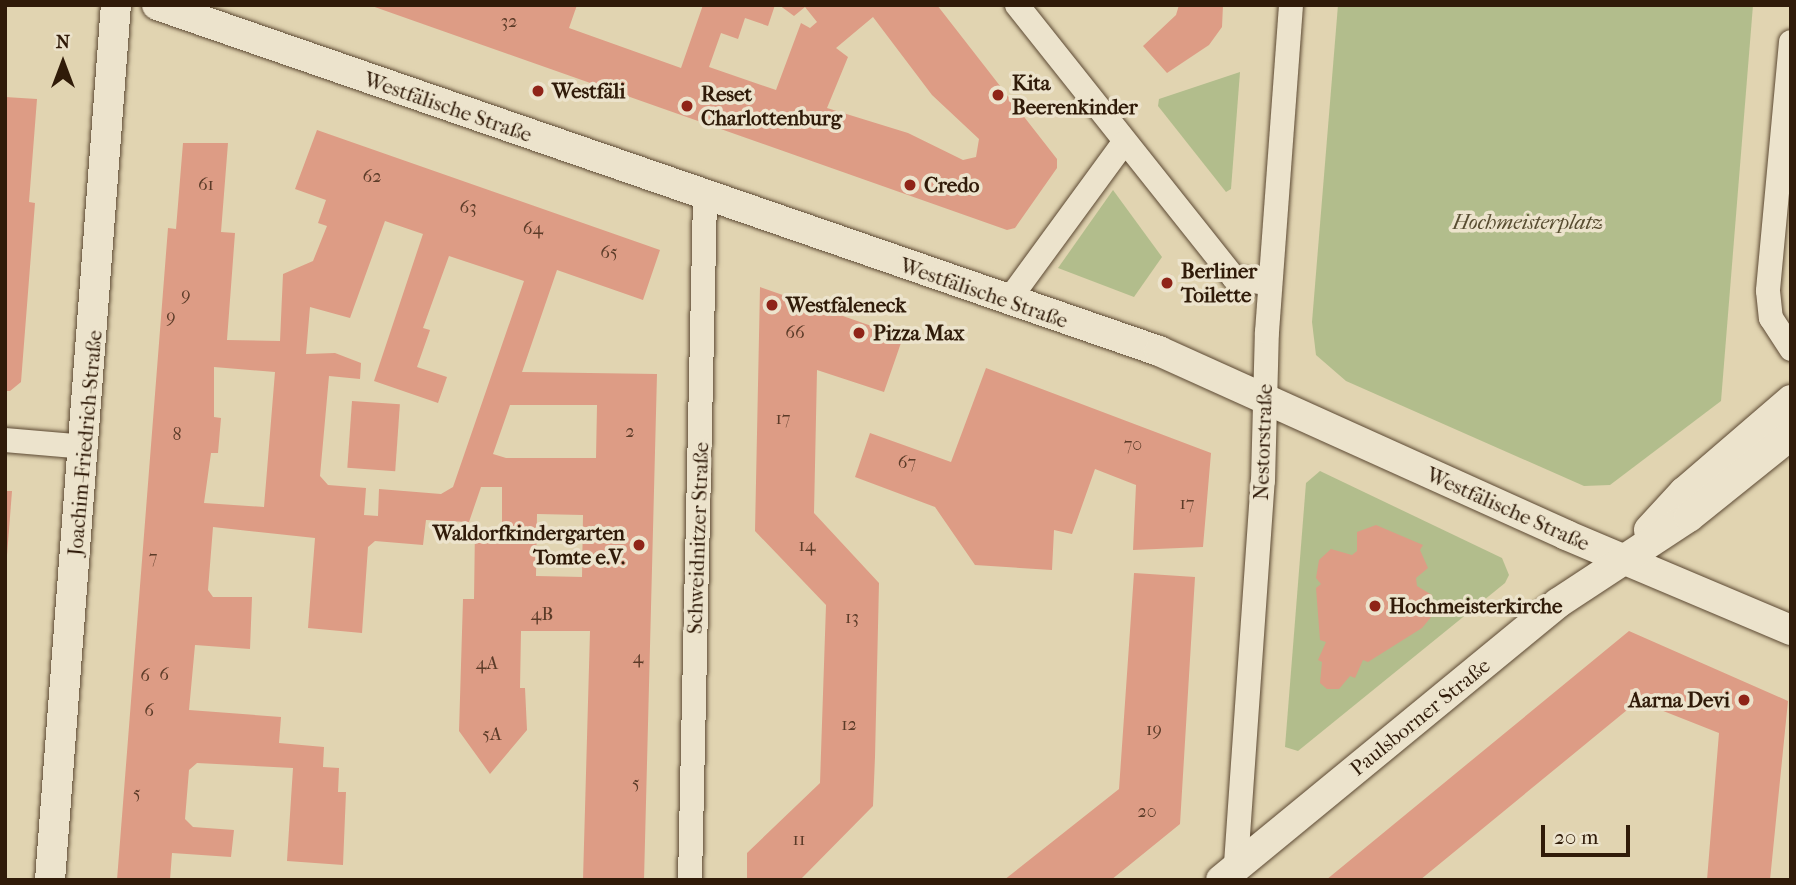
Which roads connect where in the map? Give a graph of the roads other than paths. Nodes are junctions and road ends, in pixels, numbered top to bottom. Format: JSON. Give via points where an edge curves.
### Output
{"nodes":[{"id":1,"x":116,"y":5,"type":"edge"},
{"id":2,"x":158,"y":5,"type":"edge"},
{"id":3,"x":1017,"y":5,"type":"edge"},
{"id":4,"x":1292,"y":5,"type":"edge"},
{"id":5,"x":1791,"y":42,"type":"edge"},
{"id":6,"x":1124,"y":144,"type":"junction"},
{"id":7,"x":705,"y":196,"type":"junction"},
{"id":8,"x":1270,"y":284,"type":"junction"},
{"id":9,"x":1008,"y":301,"type":"junction"},
{"id":10,"x":1791,"y":349,"type":"edge"},
{"id":11,"x":1264,"y":400,"type":"junction"},
{"id":12,"x":1791,"y":400,"type":"edge"},
{"id":13,"x":1791,"y":436,"type":"edge"},
{"id":14,"x":5,"y":440,"type":"edge"},
{"id":15,"x":86,"y":447,"type":"junction"},
{"id":16,"x":1622,"y":559,"type":"junction"},
{"id":17,"x":1791,"y":630,"type":"edge"},
{"id":18,"x":1231,"y":876,"type":"edge"},
{"id":19,"x":50,"y":880,"type":"edge"},
{"id":20,"x":690,"y":880,"type":"edge"}],
"edges":[{"from":1,"to":15,"type":"street","name":"Joachim-Friedrich-Straße"},
{"from":2,"to":7,"type":"street","name":"Westfälische Straße"},
{"from":3,"to":6,"type":"street"},
{"from":4,"to":8,"type":"street","name":"Nestorstraße"},
{"from":5,"to":10,"type":"street","via":[[1768,291],[1771,318]]},
{"from":6,"to":8,"type":"street","via":[[1234,278]]},
{"from":6,"to":9,"type":"street"},
{"from":7,"to":9,"type":"street","name":"Westfälische Straße"},
{"from":7,"to":20,"type":"street","name":"Schweidnitzer Straße"},
{"from":8,"to":11,"type":"street","name":"Nestorstraße"},
{"from":9,"to":11,"type":"street","name":"Westfälische Straße","via":[[1159,351]]},
{"from":11,"to":16,"type":"street","name":"Westfälische Straße"},
{"from":11,"to":18,"type":"street","name":"Nestorstraße"},
{"from":12,"to":16,"type":"street","name":"Paulsborner Straße","via":[[1685,492]]},
{"from":13,"to":16,"type":"street","name":"Paulsborner Straße","via":[[1689,517]]},
{"from":14,"to":15,"type":"street"},
{"from":15,"to":19,"type":"street","name":"Joachim-Friedrich-Straße"},
{"from":16,"to":17,"type":"street","name":"Westfälische Straße"},
{"from":16,"to":18,"type":"street","name":"Paulsborner Straße","via":[[1558,604]]}]}
